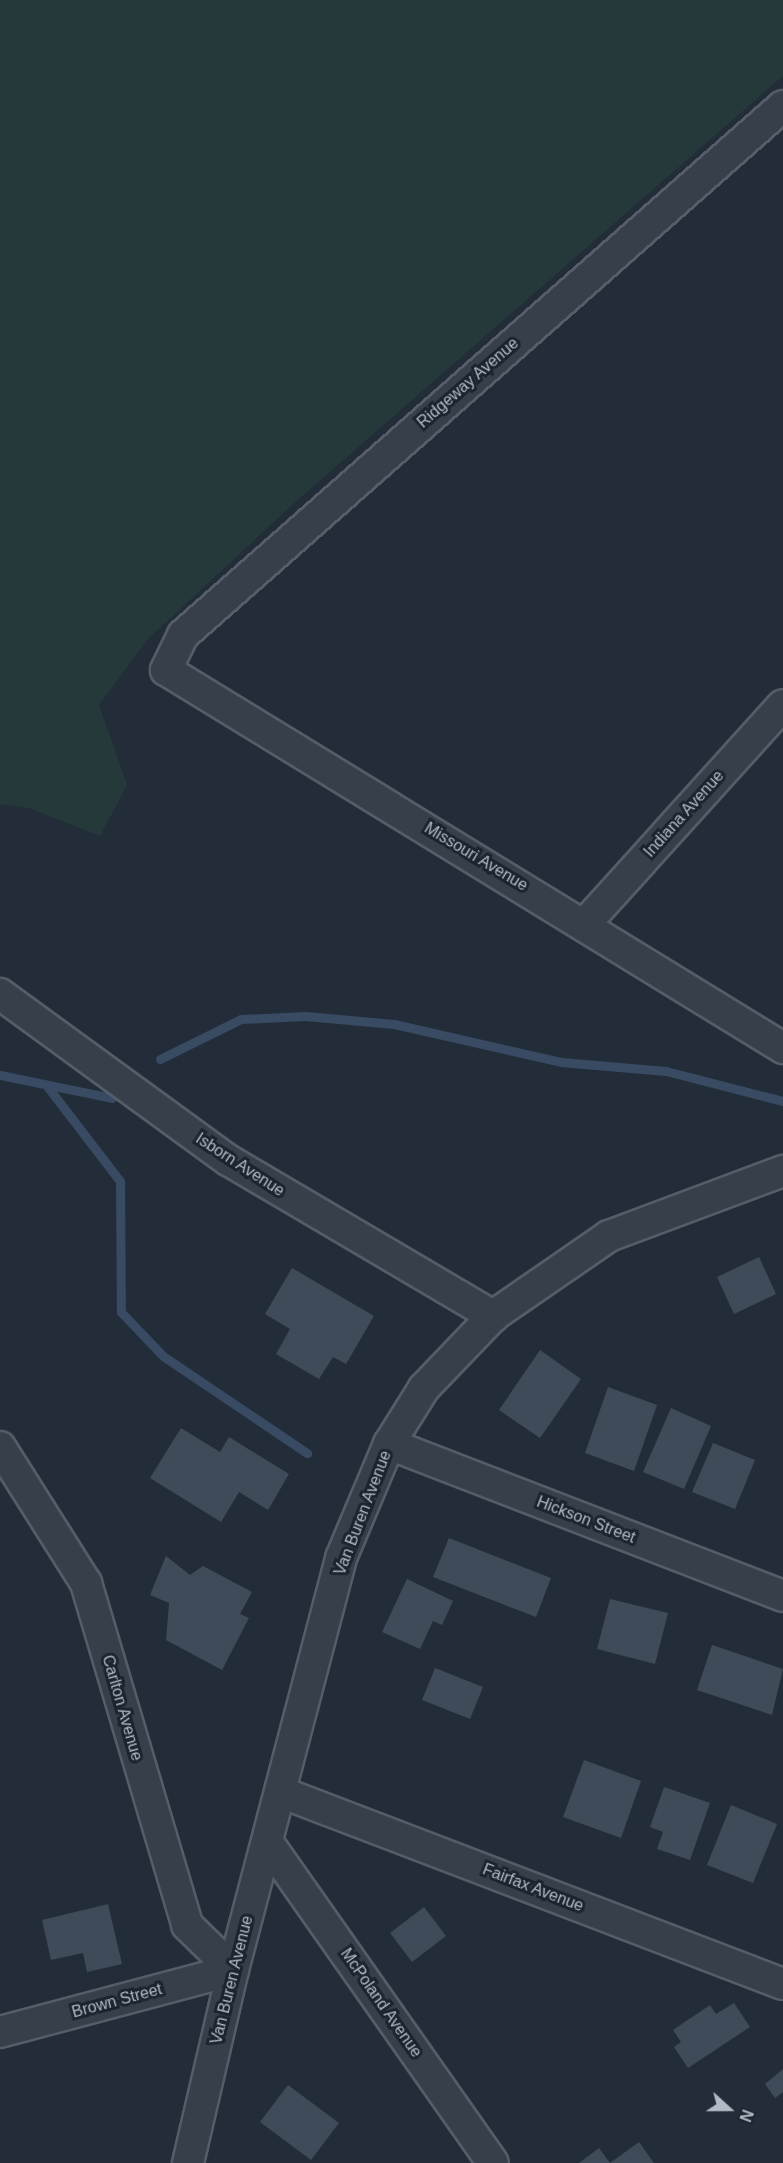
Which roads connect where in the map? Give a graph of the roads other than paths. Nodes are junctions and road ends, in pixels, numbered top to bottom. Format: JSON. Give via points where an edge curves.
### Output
{"nodes":[{"id":1,"x":783,"y":106,"type":"edge"},
{"id":2,"x":166,"y":670,"type":"joint"},
{"id":3,"x":783,"y":705,"type":"edge"},
{"id":4,"x":585,"y":924,"type":"junction"},
{"id":5,"x":0,"y":994,"type":"edge"},
{"id":6,"x":783,"y":1048,"type":"edge"},
{"id":7,"x":783,"y":1171,"type":"edge"},
{"id":8,"x":493,"y":1316,"type":"junction"},
{"id":9,"x":389,"y":1444,"type":"junction"},
{"id":10,"x":0,"y":1447,"type":"edge"},
{"id":11,"x":783,"y":1596,"type":"edge"},
{"id":12,"x":283,"y":1793,"type":"junction"},
{"id":13,"x":268,"y":1843,"type":"junction"},
{"id":14,"x":233,"y":1970,"type":"junction"},
{"id":15,"x":783,"y":1984,"type":"edge"},
{"id":16,"x":0,"y":2032,"type":"edge"},
{"id":17,"x":188,"y":2163,"type":"edge"},
{"id":18,"x":494,"y":2163,"type":"edge"}],
"edges":[{"from":1,"to":2,"type":"street","name":"Ridgeway Avenue","via":[[183,635]]},
{"from":2,"to":4,"type":"street","name":"Missouri Avenue"},
{"from":3,"to":4,"type":"street","name":"Indiana Avenue"},
{"from":4,"to":6,"type":"street","name":"Missouri Avenue"},
{"from":5,"to":8,"type":"street","name":"Isborn Avenue","via":[[228,1160]]},
{"from":7,"to":8,"type":"street","name":"Van Buren Avenue","via":[[609,1236]]},
{"from":8,"to":9,"type":"street","name":"Van Buren Avenue","via":[[424,1388]]},
{"from":9,"to":11,"type":"street","name":"Hickson Street"},
{"from":9,"to":12,"type":"street","name":"Van Buren Avenue","via":[[341,1558]]},
{"from":10,"to":14,"type":"street","name":"Carlton Avenue","via":[[86,1583],[187,1925]]},
{"from":12,"to":13,"type":"street","name":"Van Buren Avenue"},
{"from":12,"to":15,"type":"street","name":"Fairfax Avenue"},
{"from":13,"to":14,"type":"street","name":"Van Buren Avenue"},
{"from":13,"to":18,"type":"street","name":"McPoland Avenue"},
{"from":14,"to":16,"type":"street","name":"Brown Street"},
{"from":14,"to":17,"type":"street","name":"Van Buren Avenue"}]}
